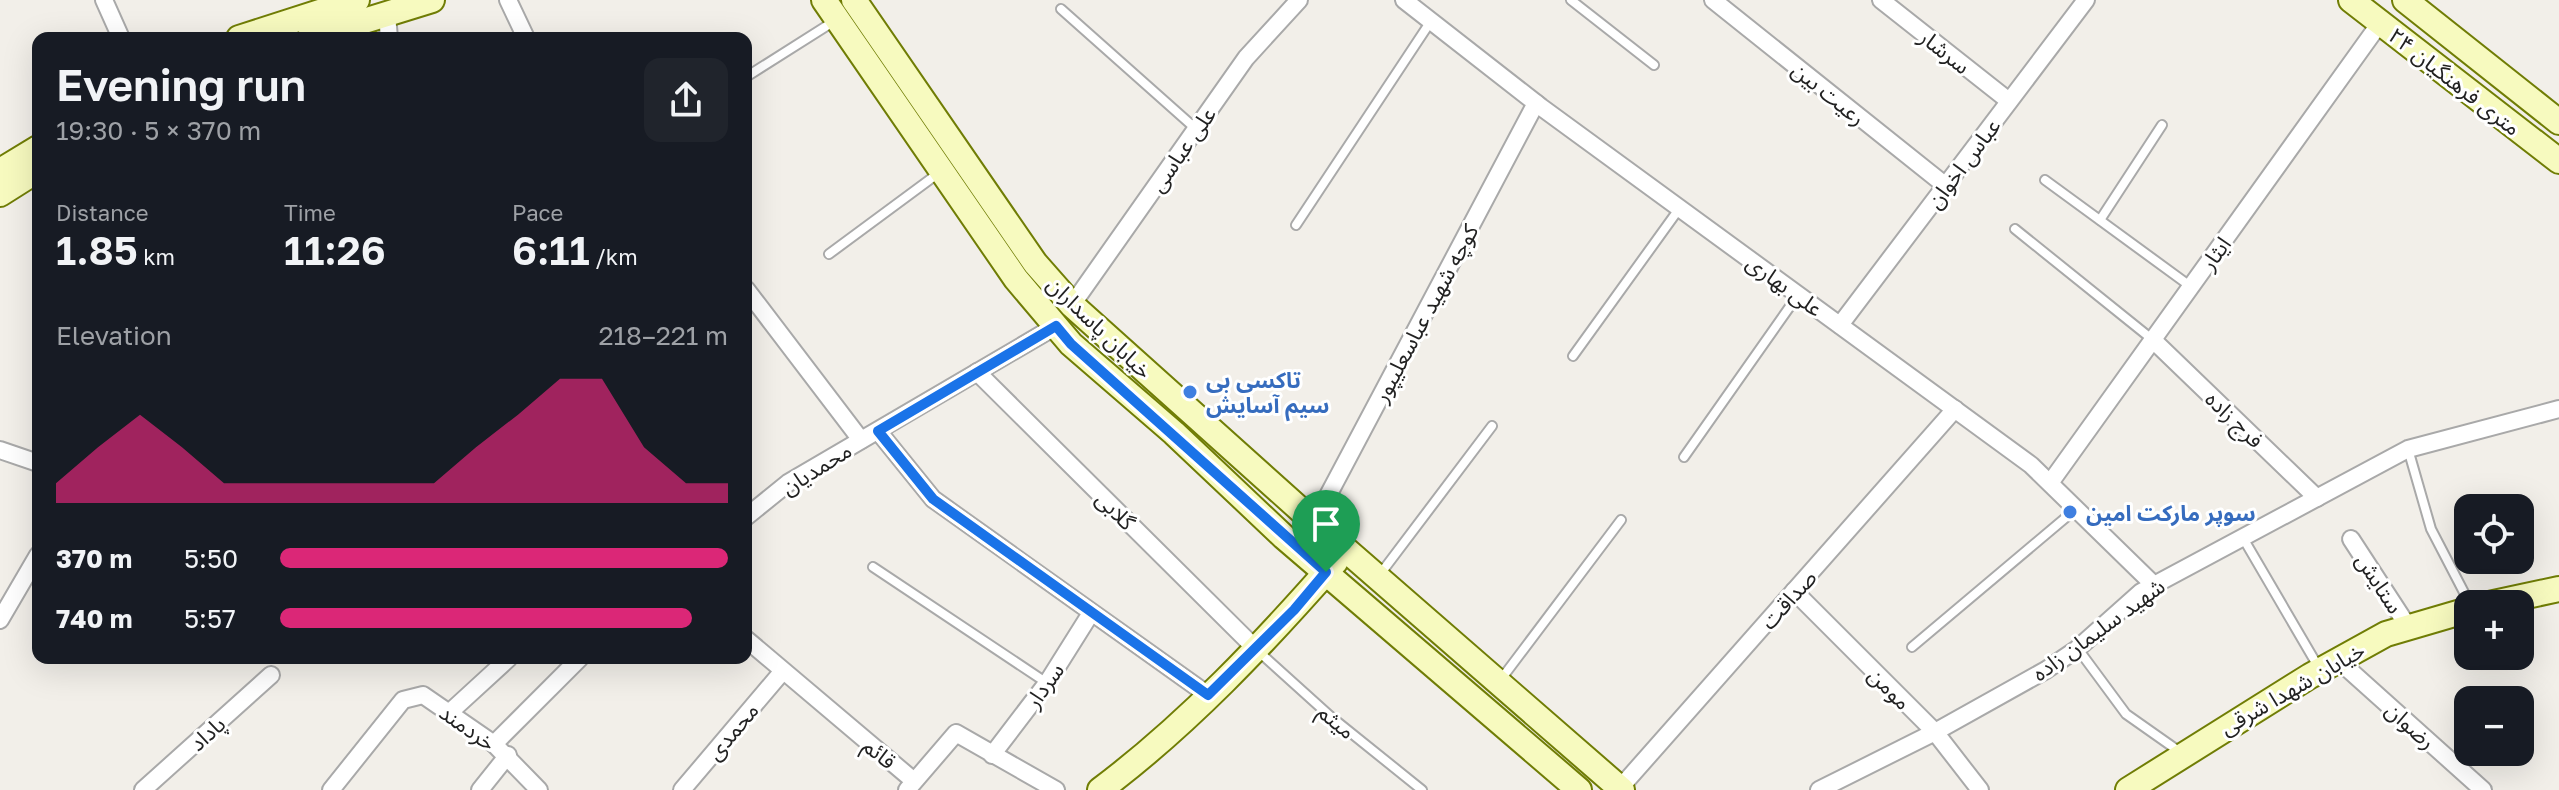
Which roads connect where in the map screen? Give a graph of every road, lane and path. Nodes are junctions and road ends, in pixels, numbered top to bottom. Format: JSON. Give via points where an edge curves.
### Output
{"nodes":[{"id":1,"x":104,"y":0,"type":"edge"},
{"id":2,"x":357,"y":0,"type":"edge"},
{"id":3,"x":432,"y":0,"type":"edge"},
{"id":4,"x":508,"y":0,"type":"edge"},
{"id":5,"x":854,"y":0,"type":"edge"},
{"id":6,"x":1299,"y":0,"type":"edge"},
{"id":7,"x":1404,"y":0,"type":"edge"},
{"id":8,"x":1571,"y":0,"type":"edge"},
{"id":9,"x":1713,"y":0,"type":"edge"},
{"id":10,"x":1881,"y":0,"type":"edge"},
{"id":11,"x":2086,"y":0,"type":"edge"},
{"id":12,"x":2351,"y":0,"type":"edge"},
{"id":13,"x":2405,"y":0,"type":"edge"},
{"id":14,"x":1061,"y":9,"type":"dead end"},
{"id":15,"x":830,"y":10,"type":"edge"},
{"id":16,"x":1431,"y":21,"type":"junction"},
{"id":17,"x":2380,"y":23,"type":"junction"},
{"id":18,"x":388,"y":26,"type":"edge"},
{"id":19,"x":118,"y":32,"type":"edge"},
{"id":20,"x":258,"y":32,"type":"edge"},
{"id":21,"x":348,"y":32,"type":"edge"},
{"id":22,"x":523,"y":32,"type":"edge"},
{"id":23,"x":1654,"y":65,"type":"dead end"},
{"id":24,"x":752,"y":72,"type":"edge"},
{"id":25,"x":2009,"y":101,"type":"junction"},
{"id":26,"x":1536,"y":103,"type":"junction"},
{"id":27,"x":2559,"y":122,"type":"edge"},
{"id":28,"x":2162,"y":125,"type":"dead end"},
{"id":29,"x":1196,"y":129,"type":"junction"},
{"id":30,"x":32,"y":152,"type":"edge"},
{"id":31,"x":2559,"y":161,"type":"edge"},
{"id":32,"x":0,"y":171,"type":"edge"},
{"id":33,"x":941,"y":172,"type":"junction"},
{"id":34,"x":32,"y":174,"type":"edge"},
{"id":35,"x":2045,"y":180,"type":"dead end"},
{"id":36,"x":1946,"y":186,"type":"junction"},
{"id":37,"x":0,"y":194,"type":"edge"},
{"id":38,"x":1679,"y":208,"type":"junction"},
{"id":39,"x":2100,"y":220,"type":"junction"},
{"id":40,"x":1296,"y":225,"type":"dead end"},
{"id":41,"x":2015,"y":229,"type":"dead end"},
{"id":42,"x":829,"y":254,"type":"dead end"},
{"id":43,"x":2191,"y":286,"type":"junction"},
{"id":44,"x":1798,"y":295,"type":"junction"},
{"id":45,"x":752,"y":297,"type":"edge"},
{"id":46,"x":1072,"y":305,"type":"junction"},
{"id":47,"x":1840,"y":325,"type":"junction"},
{"id":48,"x":1056,"y":326,"type":"junction"},
{"id":49,"x":2153,"y":340,"type":"junction"},
{"id":50,"x":1573,"y":356,"type":"dead end"},
{"id":51,"x":977,"y":372,"type":"junction"},
{"id":52,"x":1955,"y":409,"type":"junction"},
{"id":53,"x":2559,"y":409,"type":"edge"},
{"id":54,"x":1492,"y":426,"type":"dead end"},
{"id":55,"x":878,"y":431,"type":"junction"},
{"id":56,"x":861,"y":440,"type":"junction"},
{"id":57,"x":2408,"y":449,"type":"junction"},
{"id":58,"x":0,"y":450,"type":"edge"},
{"id":59,"x":1684,"y":457,"type":"dead end"},
{"id":60,"x":32,"y":461,"type":"edge"},
{"id":61,"x":2050,"y":483,"type":"junction"},
{"id":62,"x":2317,"y":498,"type":"junction"},
{"id":63,"x":2077,"y":509,"type":"junction"},
{"id":64,"x":752,"y":512,"type":"edge"},
{"id":65,"x":1621,"y":520,"type":"dead end"},
{"id":66,"x":1314,"y":522,"type":"junction"},
{"id":67,"x":2243,"y":538,"type":"junction"},
{"id":68,"x":2351,"y":539,"type":"dead end"},
{"id":69,"x":1346,"y":549,"type":"junction"},
{"id":70,"x":32,"y":565,"type":"edge"},
{"id":71,"x":873,"y":567,"type":"dead end"},
{"id":72,"x":1326,"y":572,"type":"junction"},
{"id":73,"x":1378,"y":577,"type":"junction"},
{"id":74,"x":2154,"y":585,"type":"junction"},
{"id":75,"x":2559,"y":589,"type":"edge"},
{"id":76,"x":2463,"y":590,"type":"edge"},
{"id":77,"x":1794,"y":591,"type":"junction"},
{"id":78,"x":2534,"y":594,"type":"edge"},
{"id":79,"x":1091,"y":613,"type":"junction"},
{"id":80,"x":2454,"y":614,"type":"edge"},
{"id":81,"x":0,"y":620,"type":"edge"},
{"id":82,"x":2409,"y":628,"type":"junction"},
{"id":83,"x":752,"y":644,"type":"edge"},
{"id":84,"x":1912,"y":647,"type":"dead end"},
{"id":85,"x":1255,"y":648,"type":"junction"},
{"id":86,"x":2077,"y":649,"type":"junction"},
{"id":87,"x":502,"y":664,"type":"edge"},
{"id":88,"x":575,"y":664,"type":"edge"},
{"id":89,"x":2329,"y":665,"type":"junction"},
{"id":90,"x":782,"y":672,"type":"junction"},
{"id":91,"x":271,"y":675,"type":"dead end"},
{"id":92,"x":1498,"y":682,"type":"junction"},
{"id":93,"x":1047,"y":683,"type":"junction"},
{"id":94,"x":1208,"y":695,"type":"junction"},
{"id":95,"x":449,"y":713,"type":"junction"},
{"id":96,"x":1935,"y":732,"type":"junction"},
{"id":97,"x":501,"y":750,"type":"junction"},
{"id":98,"x":2182,"y":754,"type":"junction"},
{"id":99,"x":992,"y":755,"type":"junction"},
{"id":100,"x":910,"y":786,"type":"edge"},
{"id":101,"x":2141,"y":787,"type":"edge"},
{"id":102,"x":1621,"y":789,"type":"edge"},
{"id":103,"x":143,"y":790,"type":"edge"},
{"id":104,"x":331,"y":790,"type":"edge"},
{"id":105,"x":480,"y":790,"type":"edge"},
{"id":106,"x":539,"y":790,"type":"edge"},
{"id":107,"x":682,"y":790,"type":"edge"},
{"id":108,"x":1056,"y":790,"type":"edge"},
{"id":109,"x":1100,"y":790,"type":"edge"},
{"id":110,"x":1422,"y":790,"type":"edge"},
{"id":111,"x":1579,"y":790,"type":"edge"},
{"id":112,"x":1819,"y":790,"type":"edge"},
{"id":113,"x":1980,"y":790,"type":"edge"},
{"id":114,"x":2483,"y":790,"type":"edge"}],
"edges":[{"from":1,"to":19,"type":"street"},
{"from":2,"to":20,"type":"main road"},
{"from":3,"to":18,"type":"main road"},
{"from":4,"to":22,"type":"street"},
{"from":5,"to":46,"type":"main road","name":"خیابان پاسداران","via":[[1035,263]]},
{"from":6,"to":29,"type":"street","name":"علی عباسی","via":[[1246,58]]},
{"from":7,"to":16,"type":"street","name":"علی بهاری"},
{"from":8,"to":23,"type":"lane"},
{"from":9,"to":36,"type":"street","name":"رعیت بین"},
{"from":10,"to":25,"type":"street","name":"سرشار"},
{"from":11,"to":25,"type":"street","name":"عباس اخوان"},
{"from":12,"to":17,"type":"main road","name":"۲۴ متری فرهنگیان"},
{"from":13,"to":27,"type":"main road","name":"۲۴ متری فرهنگیان"},
{"from":14,"to":29,"type":"lane"},
{"from":15,"to":24,"type":"lane"},
{"from":15,"to":33,"type":"main road","name":"خیابان پاسداران"},
{"from":16,"to":26,"type":"street","name":"علی بهاری"},
{"from":16,"to":40,"type":"lane"},
{"from":17,"to":31,"type":"main road","name":"۲۴ متری فرهنگیان"},
{"from":17,"to":43,"type":"street","name":"ایثار"},
{"from":18,"to":21,"type":"main road"},
{"from":25,"to":36,"type":"street","name":"عباس اخوان"},
{"from":26,"to":38,"type":"street","name":"علی بهاری"},
{"from":26,"to":66,"type":"street","name":"کوچه شهید عباسعلیپور"},
{"from":28,"to":39,"type":"lane"},
{"from":29,"to":46,"type":"street","name":"علی عباسی"},
{"from":30,"to":32,"type":"main road"},
{"from":33,"to":42,"type":"lane"},
{"from":33,"to":48,"type":"main road","name":"خیابان پاسداران"},
{"from":34,"to":37,"type":"main road"},
{"from":35,"to":39,"type":"lane"},
{"from":36,"to":47,"type":"street","name":"عباس اخوان"},
{"from":38,"to":44,"type":"street","name":"علی بهاری"},
{"from":38,"to":50,"type":"lane"},
{"from":39,"to":43,"type":"lane"},
{"from":41,"to":49,"type":"lane"},
{"from":43,"to":49,"type":"street","name":"ایثار"},
{"from":44,"to":47,"type":"street","name":"علی بهاری"},
{"from":44,"to":59,"type":"lane"},
{"from":45,"to":56,"type":"street"},
{"from":46,"to":66,"type":"main road","name":"خیابان پاسداران"},
{"from":47,"to":52,"type":"street","name":"علی بهاری"},
{"from":48,"to":51,"type":"street","name":"محمدیان"},
{"from":48,"to":72,"type":"main road","name":"خیابان پاسداران"},
{"from":49,"to":61,"type":"street","name":"ایثار"},
{"from":49,"to":62,"type":"street","name":"فرج زاده"},
{"from":51,"to":55,"type":"street","name":"محمدیان"},
{"from":51,"to":85,"type":"street","name":"گلابی"},
{"from":52,"to":61,"type":"street","name":"علی بهاری"},
{"from":52,"to":77,"type":"street","name":"صداقت"},
{"from":53,"to":57,"type":"street","name":"شهید سلیمان زاده"},
{"from":54,"to":73,"type":"lane"},
{"from":55,"to":56,"type":"street","name":"محمدیان"},
{"from":55,"to":79,"type":"street","via":[[933,499]]},
{"from":56,"to":64,"type":"street","name":"محمدیان","via":[[788,483]]},
{"from":57,"to":62,"type":"street","name":"شهید سلیمان زاده"},
{"from":57,"to":76,"type":"lane","via":[[2431,529]]},
{"from":58,"to":60,"type":"street"},
{"from":61,"to":63,"type":"street","name":"علی بهاری"},
{"from":62,"to":67,"type":"street","name":"شهید سلیمان زاده"},
{"from":63,"to":74,"type":"street","name":"علی بهاری"},
{"from":63,"to":84,"type":"lane"},
{"from":65,"to":92,"type":"lane"},
{"from":66,"to":69,"type":"main road","name":"خیابان پاسداران"},
{"from":67,"to":74,"type":"street","name":"شهید سلیمان زاده"},
{"from":67,"to":89,"type":"lane"},
{"from":68,"to":82,"type":"street","name":"ستایش"},
{"from":69,"to":72,"type":"main road"},
{"from":69,"to":73,"type":"main road","name":"خیابان پاسداران"},
{"from":70,"to":81,"type":"street"},
{"from":71,"to":93,"type":"lane"},
{"from":72,"to":85,"type":"main road"},
{"from":72,"to":111,"type":"main road","name":"خیابان پاسداران"},
{"from":73,"to":92,"type":"main road","name":"خیابان پاسداران"},
{"from":74,"to":86,"type":"street","name":"شهید سلیمان زاده"},
{"from":75,"to":78,"type":"main road"},
{"from":77,"to":96,"type":"street","name":"مومن"},
{"from":77,"to":102,"type":"street","name":"صداقت"},
{"from":79,"to":93,"type":"street","name":"سردار"},
{"from":79,"to":94,"type":"street"},
{"from":80,"to":82,"type":"main road","name":"خیابان شهدا شرقی"},
{"from":82,"to":89,"type":"main road","name":"خیابان شهدا شرقی","via":[[2386,634]]},
{"from":83,"to":90,"type":"street","name":"قائم"},
{"from":85,"to":94,"type":"main road"},
{"from":85,"to":110,"type":"lane","name":"میثم"},
{"from":86,"to":96,"type":"street","name":"شهید سلیمان زاده"},
{"from":86,"to":98,"type":"lane","via":[[2126,714]]},
{"from":87,"to":95,"type":"street"},
{"from":88,"to":97,"type":"street"},
{"from":89,"to":98,"type":"main road","name":"خیابان شهدا شرقی"},
{"from":89,"to":114,"type":"street","name":"رضوان"},
{"from":90,"to":100,"type":"street","name":"قائم"},
{"from":90,"to":107,"type":"street","name":"محمدی"},
{"from":91,"to":103,"type":"street","name":"پاداد"},
{"from":92,"to":102,"type":"main road","name":"خیابان پاسداران"},
{"from":93,"to":99,"type":"street","name":"سردار"},
{"from":94,"to":109,"type":"main road","via":[[1148,754]]},
{"from":95,"to":97,"type":"street","name":"خردمند"},
{"from":95,"to":104,"type":"street","name":"خردمند","via":[[423,695],[403,700]]},
{"from":96,"to":112,"type":"street","name":"شهید سلیمان زاده"},
{"from":96,"to":113,"type":"street","name":"مومن"},
{"from":97,"to":105,"type":"street"},
{"from":97,"to":106,"type":"street","name":"خردمند"},
{"from":98,"to":101,"type":"main road","name":"خیابان شهدا شرقی"},
{"from":99,"to":100,"type":"street","name":"قائم","via":[[956,733]]},
{"from":99,"to":108,"type":"street","name":"قائم"}]}
